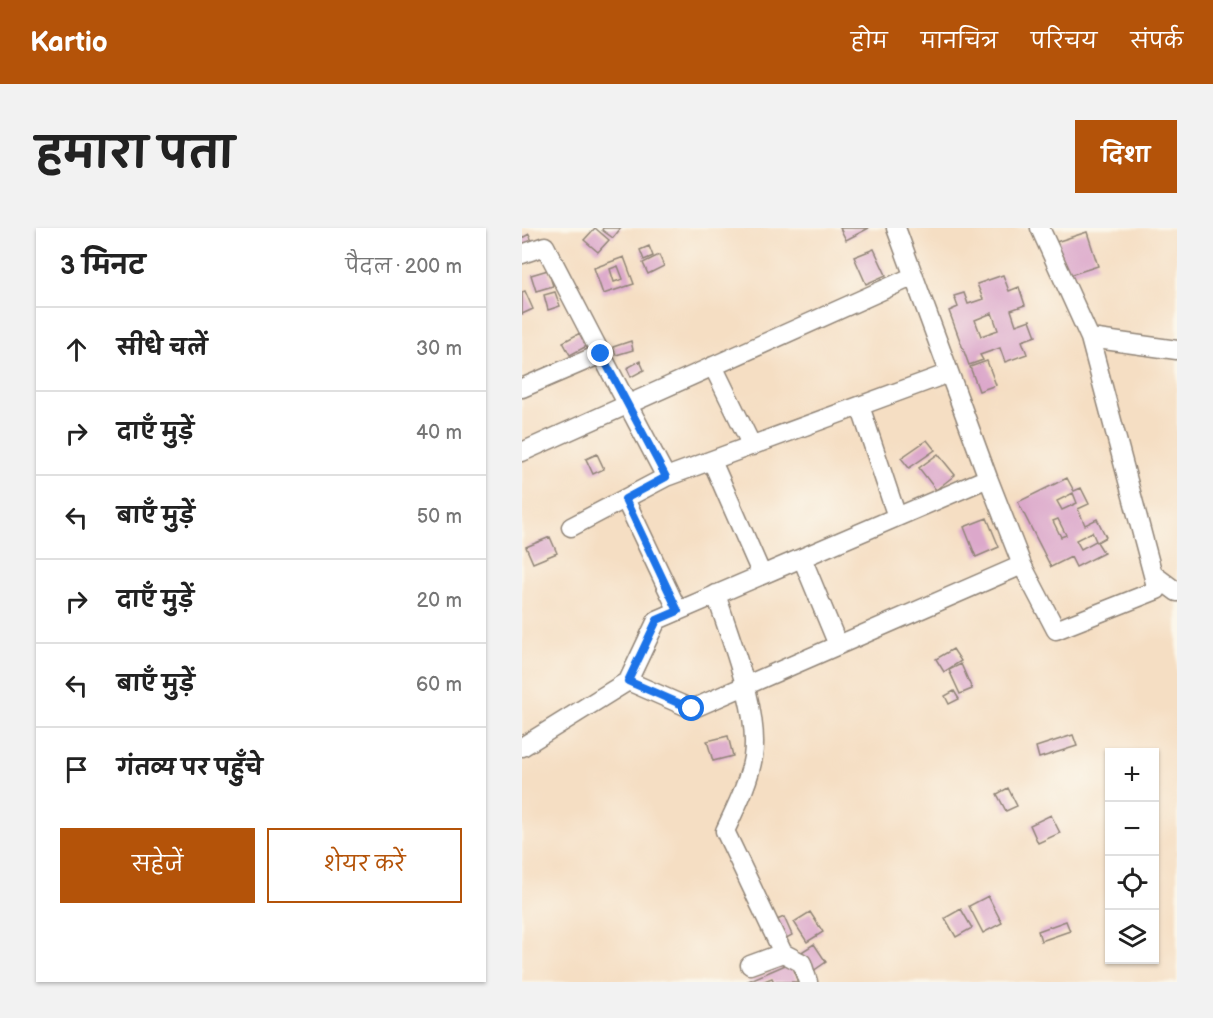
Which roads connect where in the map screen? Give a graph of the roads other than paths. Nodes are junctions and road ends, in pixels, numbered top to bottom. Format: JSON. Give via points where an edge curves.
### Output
{"nodes":[{"id":1,"x":896,"y":228,"type":"edge"},
{"id":2,"x":1040,"y":228,"type":"edge"},
{"id":3,"x":522,"y":254,"type":"edge"},
{"id":4,"x":914,"y":276,"type":"junction"},
{"id":5,"x":1090,"y":338,"type":"junction"},
{"id":6,"x":1177,"y":350,"type":"edge"},
{"id":7,"x":601,"y":354,"type":"junction"},
{"id":8,"x":713,"y":366,"type":"junction"},
{"id":9,"x":949,"y":373,"type":"junction"},
{"id":10,"x":522,"y":388,"type":"edge"},
{"id":11,"x":628,"y":405,"type":"junction"},
{"id":12,"x":860,"y":406,"type":"junction"},
{"id":13,"x":752,"y":446,"type":"junction"},
{"id":14,"x":522,"y":452,"type":"edge"},
{"id":15,"x":712,"y":460,"type":"junction"},
{"id":16,"x":666,"y":477,"type":"junction"},
{"id":17,"x":988,"y":478,"type":"junction"},
{"id":18,"x":625,"y":499,"type":"junction"},
{"id":19,"x":897,"y":517,"type":"junction"},
{"id":20,"x":571,"y":527,"type":"dead end"},
{"id":21,"x":802,"y":558,"type":"junction"},
{"id":22,"x":1022,"y":565,"type":"junction"},
{"id":23,"x":762,"y":575,"type":"junction"},
{"id":24,"x":1154,"y":575,"type":"junction"},
{"id":25,"x":1177,"y":592,"type":"edge"},
{"id":26,"x":716,"y":594,"type":"junction"},
{"id":27,"x":678,"y":611,"type":"junction"},
{"id":28,"x":838,"y":645,"type":"junction"},
{"id":29,"x":628,"y":681,"type":"junction"},
{"id":30,"x":746,"y":686,"type":"junction"},
{"id":31,"x":522,"y":747,"type":"edge"},
{"id":32,"x":783,"y":953,"type":"junction"},
{"id":33,"x":750,"y":965,"type":"dead end"},
{"id":34,"x":808,"y":982,"type":"edge"}],
"edges":[{"from":1,"to":4,"type":"street"},
{"from":2,"to":5,"type":"street"},
{"from":3,"to":7,"type":"street","via":[[545,246]]},
{"from":4,"to":8,"type":"street"},
{"from":4,"to":9,"type":"street"},
{"from":5,"to":6,"type":"street"},
{"from":5,"to":24,"type":"street"},
{"from":7,"to":10,"type":"street"},
{"from":7,"to":11,"type":"street"},
{"from":8,"to":11,"type":"street"},
{"from":8,"to":13,"type":"street"},
{"from":9,"to":12,"type":"street"},
{"from":9,"to":17,"type":"street"},
{"from":11,"to":14,"type":"street"},
{"from":11,"to":16,"type":"street"},
{"from":12,"to":13,"type":"street"},
{"from":12,"to":19,"type":"street"},
{"from":13,"to":15,"type":"street"},
{"from":15,"to":16,"type":"street"},
{"from":15,"to":23,"type":"street"},
{"from":16,"to":18,"type":"street"},
{"from":17,"to":19,"type":"street"},
{"from":17,"to":22,"type":"street"},
{"from":18,"to":20,"type":"street"},
{"from":18,"to":27,"type":"street"},
{"from":19,"to":21,"type":"street"},
{"from":21,"to":23,"type":"street"},
{"from":21,"to":28,"type":"street"},
{"from":22,"to":24,"type":"street","via":[[1056,630],[1157,590]]},
{"from":22,"to":28,"type":"street"},
{"from":23,"to":26,"type":"street"},
{"from":24,"to":25,"type":"street"},
{"from":26,"to":27,"type":"street"},
{"from":26,"to":30,"type":"street"},
{"from":27,"to":29,"type":"street","via":[[657,620]]},
{"from":28,"to":30,"type":"street"},
{"from":29,"to":30,"type":"street","via":[[692,709]]},
{"from":29,"to":31,"type":"street"},
{"from":30,"to":32,"type":"street","via":[[755,736],[753,758],[725,831]]},
{"from":32,"to":33,"type":"street"},
{"from":32,"to":34,"type":"street","via":[[802,963]]}]}
